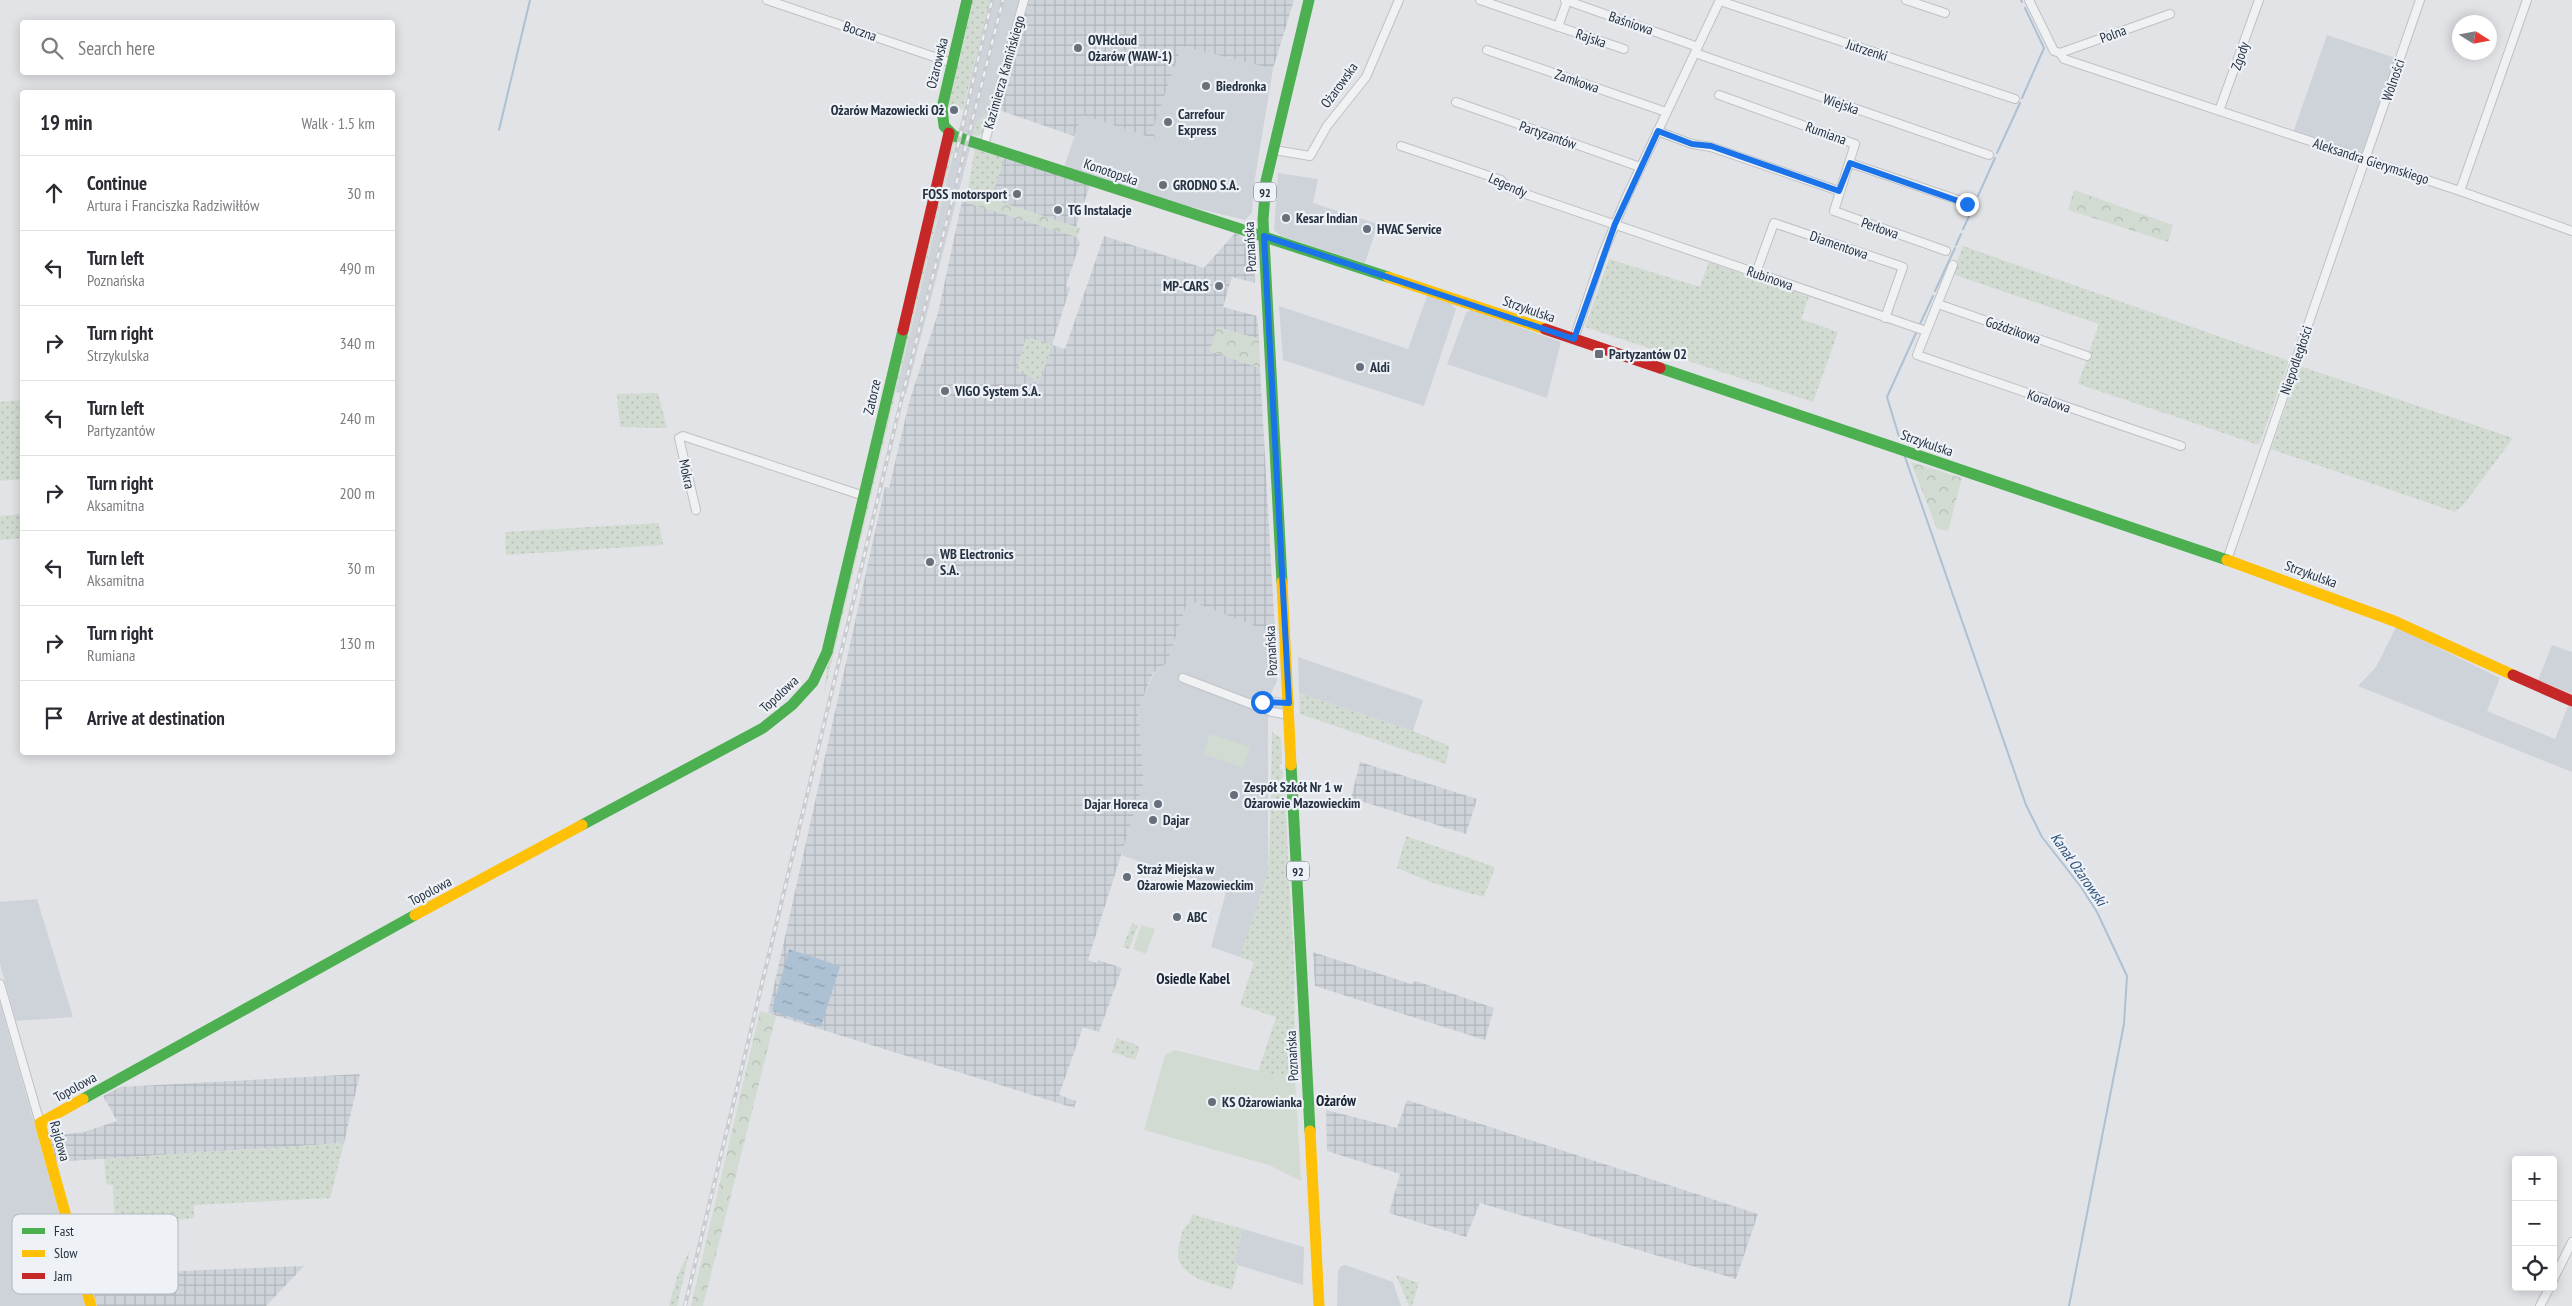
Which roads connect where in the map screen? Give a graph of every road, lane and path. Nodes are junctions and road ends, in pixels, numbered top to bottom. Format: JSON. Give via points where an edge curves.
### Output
{"nodes":[{"id":1,"x":767,"y":0,"type":"edge"},
{"id":2,"x":968,"y":0,"type":"edge"},
{"id":3,"x":1024,"y":0,"type":"edge"},
{"id":4,"x":1309,"y":0,"type":"edge"},
{"id":5,"x":1398,"y":0,"type":"edge"},
{"id":6,"x":1480,"y":0,"type":"edge"},
{"id":7,"x":1566,"y":0,"type":"edge"},
{"id":8,"x":1720,"y":0,"type":"edge"},
{"id":9,"x":1906,"y":0,"type":"edge"},
{"id":10,"x":2029,"y":0,"type":"edge"},
{"id":11,"x":2259,"y":0,"type":"edge"},
{"id":12,"x":2420,"y":0,"type":"edge"},
{"id":13,"x":2527,"y":0,"type":"edge"},
{"id":14,"x":1945,"y":14,"type":"dead end"},
{"id":15,"x":2170,"y":14,"type":"dead end"},
{"id":16,"x":1558,"y":27,"type":"junction"},
{"id":17,"x":1624,"y":49,"type":"dead end"},
{"id":18,"x":1487,"y":50,"type":"dead end"},
{"id":19,"x":1696,"y":50,"type":"junction"},
{"id":20,"x":2058,"y":52,"type":"junction"},
{"id":21,"x":952,"y":63,"type":"junction"},
{"id":22,"x":1719,"y":96,"type":"dead end"},
{"id":23,"x":2015,"y":99,"type":"dead end"},
{"id":24,"x":1456,"y":102,"type":"dead end"},
{"id":25,"x":2219,"y":111,"type":"junction"},
{"id":26,"x":1666,"y":112,"type":"junction"},
{"id":27,"x":1658,"y":131,"type":"junction"},
{"id":28,"x":949,"y":133,"type":"junction"},
{"id":29,"x":984,"y":145,"type":"junction"},
{"id":30,"x":1401,"y":146,"type":"dead end"},
{"id":31,"x":1280,"y":151,"type":"dead end"},
{"id":32,"x":1989,"y":155,"type":"dead end"},
{"id":33,"x":2365,"y":160,"type":"junction"},
{"id":34,"x":1850,"y":163,"type":"junction"},
{"id":35,"x":1640,"y":167,"type":"junction"},
{"id":36,"x":1839,"y":191,"type":"junction"},
{"id":37,"x":2460,"y":191,"type":"junction"},
{"id":38,"x":1967,"y":204,"type":"dead end"},
{"id":39,"x":1615,"y":224,"type":"junction"},
{"id":40,"x":2572,"y":231,"type":"edge"},
{"id":41,"x":1264,"y":236,"type":"junction"},
{"id":42,"x":1946,"y":251,"type":"dead end"},
{"id":43,"x":1953,"y":265,"type":"dead end"},
{"id":44,"x":1756,"y":273,"type":"junction"},
{"id":45,"x":1938,"y":304,"type":"junction"},
{"id":46,"x":1886,"y":318,"type":"junction"},
{"id":47,"x":1926,"y":331,"type":"junction"},
{"id":48,"x":1574,"y":339,"type":"junction"},
{"id":49,"x":2087,"y":356,"type":"dead end"},
{"id":50,"x":2181,"y":446,"type":"dead end"},
{"id":51,"x":864,"y":496,"type":"junction"},
{"id":52,"x":696,"y":510,"type":"dead end"},
{"id":53,"x":2227,"y":560,"type":"junction"},
{"id":54,"x":820,"y":668,"type":"joint"},
{"id":55,"x":1183,"y":678,"type":"dead end"},
{"id":56,"x":1244,"y":700,"type":"junction"},
{"id":57,"x":2572,"y":701,"type":"edge"},
{"id":58,"x":1289,"y":703,"type":"junction"},
{"id":59,"x":1289,"y":715,"type":"junction"},
{"id":60,"x":0,"y":984,"type":"edge"},
{"id":61,"x":40,"y":1123,"type":"junction"},
{"id":62,"x":65,"y":1214,"type":"edge"},
{"id":63,"x":2572,"y":1242,"type":"edge"},
{"id":64,"x":2557,"y":1272,"type":"edge"},
{"id":65,"x":2548,"y":1291,"type":"edge"},
{"id":66,"x":1319,"y":1306,"type":"edge"},
{"id":67,"x":2540,"y":1306,"type":"edge"}],
"edges":[{"from":1,"to":21,"type":"street","name":"Boczna"},
{"from":2,"to":21,"type":"street","name":"Ożarowska"},
{"from":3,"to":29,"type":"street","name":"Kazimierza Kamińskiego"},
{"from":4,"to":41,"type":"street","name":"Poznańska","number":"92","via":[[1266,181]]},
{"from":5,"to":31,"type":"street","name":"Ożarowska","via":[[1366,77],[1327,126],[1310,156]]},
{"from":6,"to":16,"type":"street","name":"Rajska"},
{"from":7,"to":16,"type":"street","name":"Rajska"},
{"from":7,"to":19,"type":"street","name":"Baśniowa"},
{"from":8,"to":19,"type":"street"},
{"from":8,"to":23,"type":"street","name":"Jutrzenki"},
{"from":9,"to":14,"type":"street"},
{"from":10,"to":20,"type":"street"},
{"from":11,"to":25,"type":"street","name":"Zgody"},
{"from":12,"to":33,"type":"street","name":"Wolności"},
{"from":13,"to":37,"type":"street"},
{"from":15,"to":20,"type":"street","name":"Polna"},
{"from":16,"to":17,"type":"street","name":"Rajska"},
{"from":18,"to":26,"type":"street","name":"Zamkowa"},
{"from":19,"to":26,"type":"street"},
{"from":19,"to":32,"type":"street","name":"Wiejska"},
{"from":20,"to":25,"type":"street","name":"Aleksandra Gierymskiego","via":[[2064,58]]},
{"from":21,"to":28,"type":"street","name":"Ożarowska","via":[[942,111],[943,123]]},
{"from":22,"to":34,"type":"street","name":"Rumiana","via":[[1850,141],[1855,144]]},
{"from":24,"to":35,"type":"street","name":"Partyzantów"},
{"from":25,"to":33,"type":"street","name":"Aleksandra Gierymskiego"},
{"from":26,"to":27,"type":"street"},
{"from":27,"to":35,"type":"street"},
{"from":27,"to":36,"type":"street"},
{"from":28,"to":29,"type":"street","name":"Konotopska"},
{"from":28,"to":51,"type":"street","name":"Zatorze"},
{"from":29,"to":41,"type":"street","name":"Konotopska"},
{"from":30,"to":39,"type":"street","name":"Legendy","via":[[1501,180],[1508,188]]},
{"from":33,"to":37,"type":"street","name":"Aleksandra Gierymskiego"},
{"from":33,"to":53,"type":"street","name":"Niepodległości"},
{"from":34,"to":36,"type":"street"},
{"from":34,"to":38,"type":"street","name":"Rumiana"},
{"from":35,"to":39,"type":"street"},
{"from":36,"to":42,"type":"street","name":"Perłowa","via":[[1834,210],[1840,214]]},
{"from":37,"to":40,"type":"street","name":"Aleksandra Gierymskiego"},
{"from":39,"to":44,"type":"street","name":"Rubinowa"},
{"from":39,"to":48,"type":"street"},
{"from":41,"to":48,"type":"street","name":"Strzykulska"},
{"from":41,"to":58,"type":"street","name":"Poznańska","number":"92"},
{"from":43,"to":45,"type":"street"},
{"from":44,"to":46,"type":"street","name":"Rubinowa"},
{"from":44,"to":46,"type":"street","name":"Diamentowa","via":[[1774,223],[1903,267]]},
{"from":45,"to":47,"type":"street"},
{"from":45,"to":49,"type":"street","name":"Goździkowa"},
{"from":46,"to":47,"type":"street","name":"Rubinowa"},
{"from":47,"to":50,"type":"street","name":"Koralowa","via":[[1918,355]]},
{"from":48,"to":53,"type":"street","name":"Strzykulska"},
{"from":51,"to":52,"type":"street","name":"Mokra","via":[[683,436],[679,438]]},
{"from":51,"to":54,"type":"street","name":"Zatorze","via":[[827,652]]},
{"from":53,"to":57,"type":"street","name":"Strzykulska","via":[[2394,621]]},
{"from":54,"to":61,"type":"street","name":"Topolowa","via":[[813,682],[792,705],[763,728],[377,936]]},
{"from":55,"to":56,"type":"street"},
{"from":56,"to":58,"type":"street"},
{"from":56,"to":59,"type":"street","via":[[1272,712]]},
{"from":58,"to":59,"type":"street","name":"Poznańska","number":"92"},
{"from":59,"to":66,"type":"street","name":"Poznańska","number":"92"},
{"from":60,"to":61,"type":"street","name":"Rajdowa"},
{"from":61,"to":62,"type":"street","name":"Rajdowa"},
{"from":63,"to":64,"type":"street"},
{"from":65,"to":67,"type":"street"}]}
